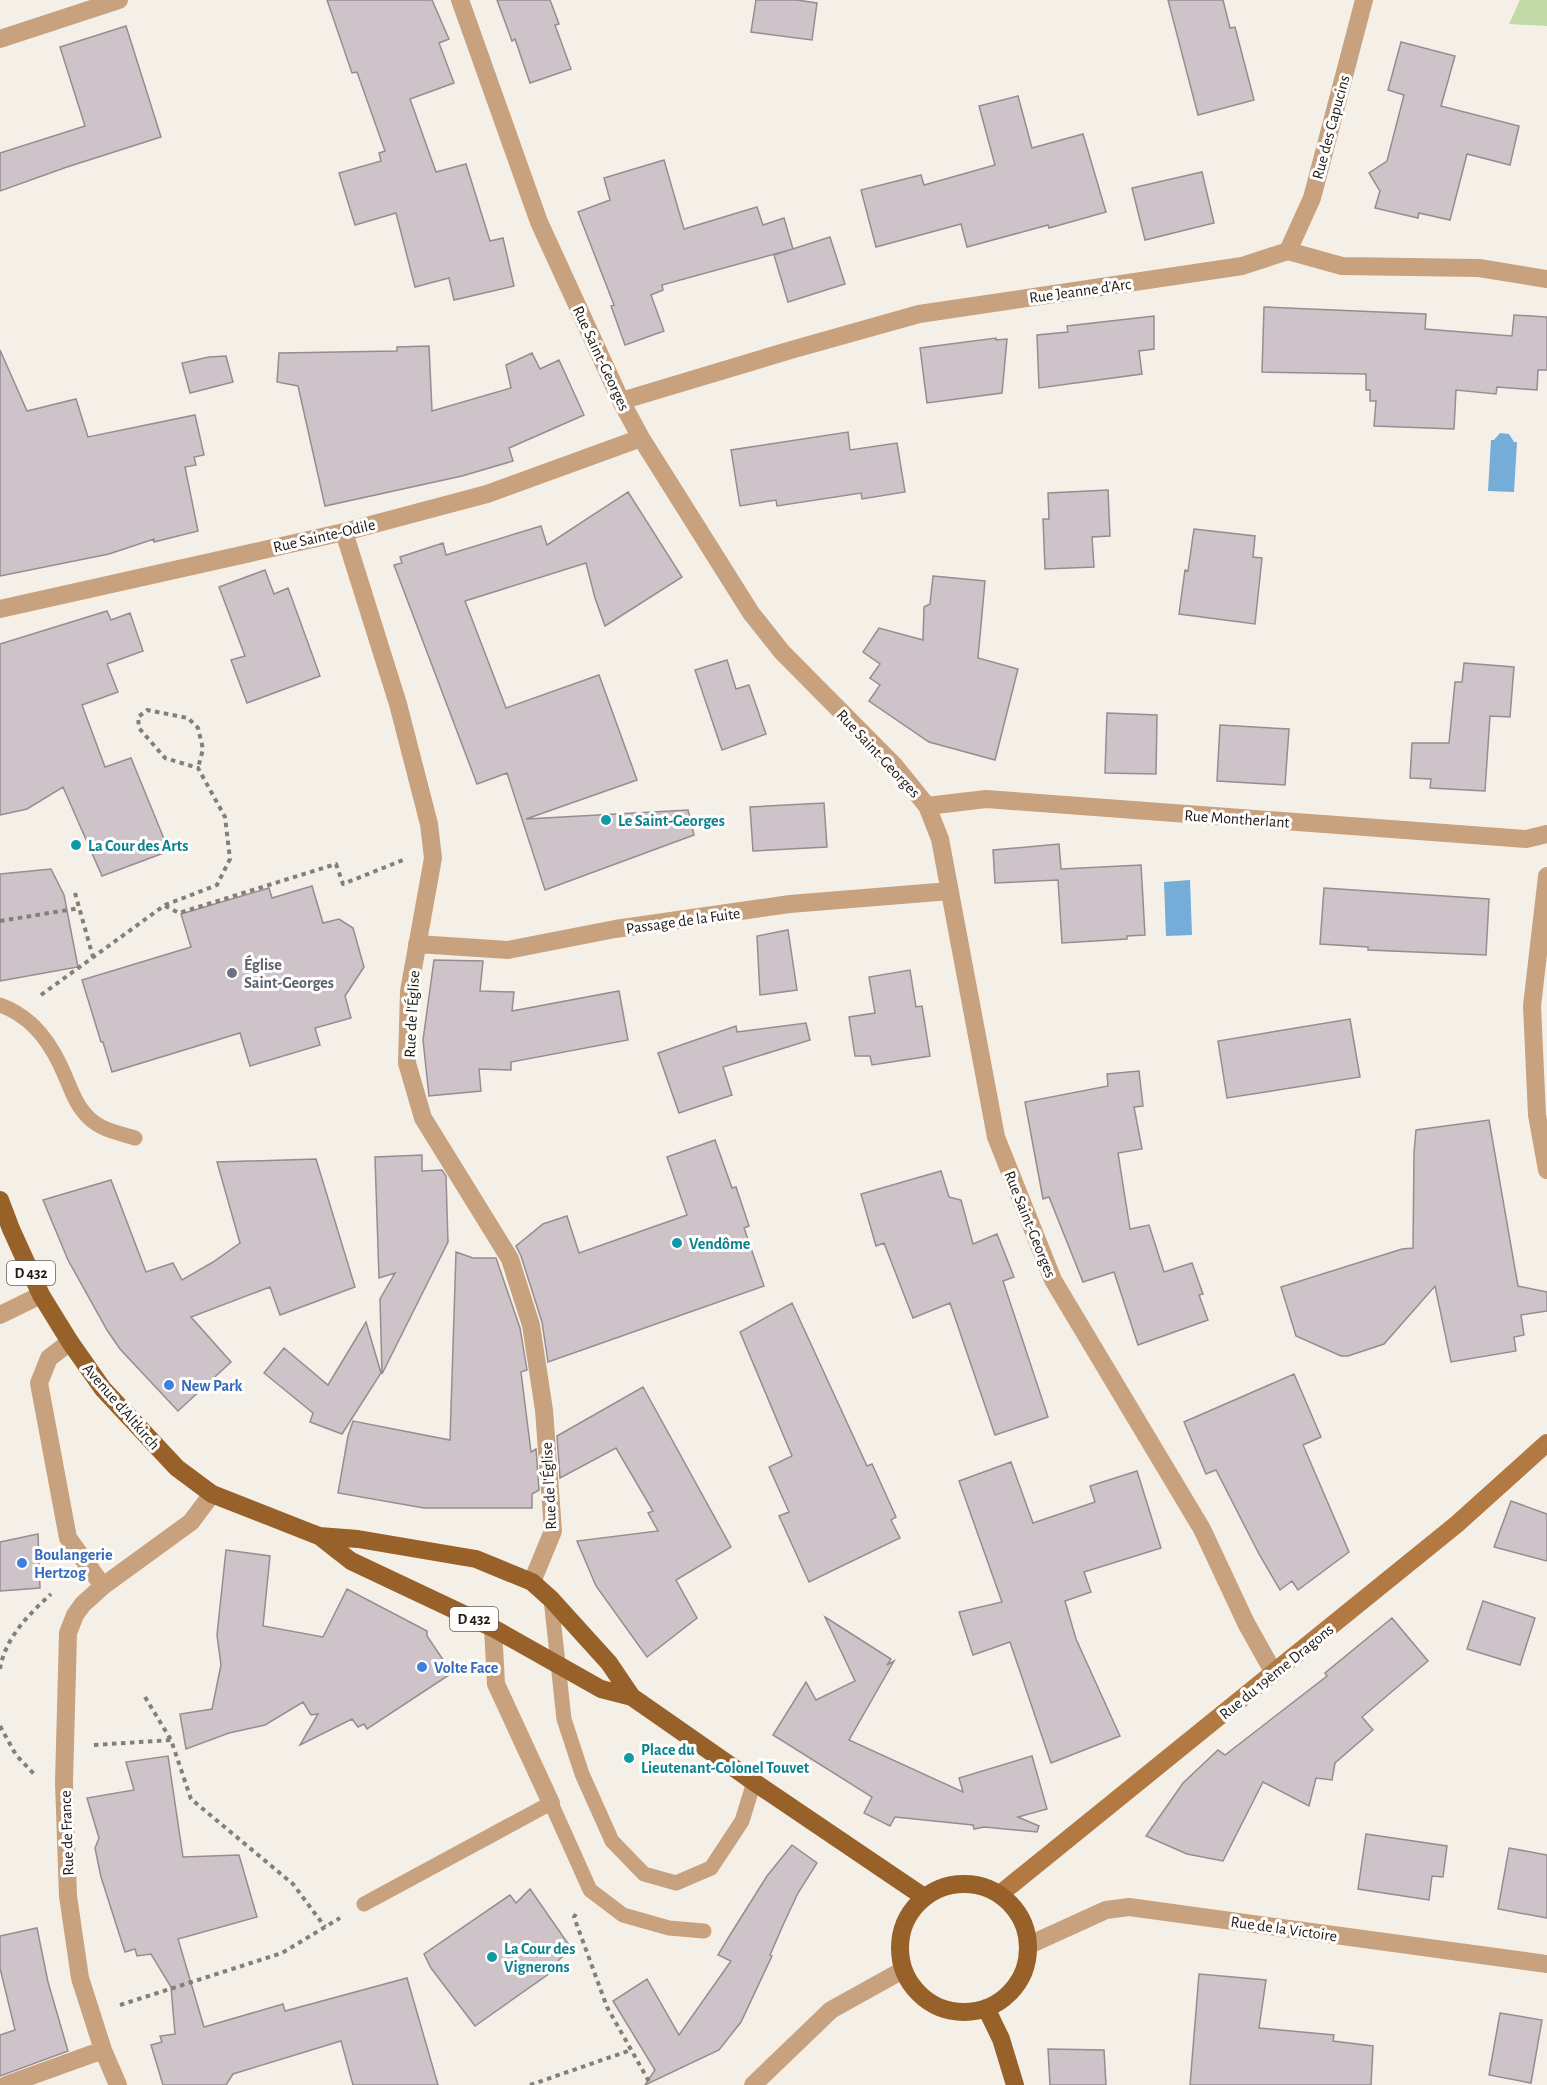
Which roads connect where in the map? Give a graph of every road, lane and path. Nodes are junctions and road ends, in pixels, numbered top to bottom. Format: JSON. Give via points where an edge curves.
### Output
{"nodes":[{"id":1,"x":119,"y":0,"type":"edge"},
{"id":2,"x":460,"y":0,"type":"edge"},
{"id":3,"x":1364,"y":0,"type":"edge"},
{"id":4,"x":0,"y":39,"type":"edge"},
{"id":5,"x":1288,"y":251,"type":"junction"},
{"id":6,"x":1547,"y":279,"type":"edge"},
{"id":7,"x":621,"y":401,"type":"junction"},
{"id":8,"x":641,"y":438,"type":"junction"},
{"id":9,"x":344,"y":532,"type":"junction"},
{"id":10,"x":0,"y":609,"type":"edge"},
{"id":11,"x":198,"y":768,"type":"junction"},
{"id":12,"x":927,"y":806,"type":"junction"},
{"id":13,"x":1547,"y":834,"type":"edge"},
{"id":14,"x":432,"y":849,"type":"junction"},
{"id":15,"x":1547,"y":876,"type":"edge"},
{"id":16,"x":950,"y":891,"type":"junction"},
{"id":17,"x":75,"y":893,"type":"dead end"},
{"id":18,"x":165,"y":905,"type":"junction"},
{"id":19,"x":80,"y":908,"type":"junction"},
{"id":20,"x":0,"y":921,"type":"edge"},
{"id":21,"x":417,"y":944,"type":"junction"},
{"id":22,"x":93,"y":957,"type":"junction"},
{"id":23,"x":0,"y":1005,"type":"edge"},
{"id":24,"x":16,"y":1012,"type":"junction"},
{"id":25,"x":135,"y":1138,"type":"dead end"},
{"id":26,"x":1547,"y":1170,"type":"edge"},
{"id":27,"x":0,"y":1200,"type":"edge"},
{"id":28,"x":41,"y":1296,"type":"junction"},
{"id":29,"x":0,"y":1315,"type":"edge"},
{"id":30,"x":70,"y":1342,"type":"junction"},
{"id":31,"x":1547,"y":1443,"type":"edge"},
{"id":32,"x":212,"y":1494,"type":"junction"},
{"id":33,"x":318,"y":1536,"type":"junction"},
{"id":34,"x":86,"y":1564,"type":"junction"},
{"id":35,"x":532,"y":1582,"type":"junction"},
{"id":36,"x":103,"y":1586,"type":"junction"},
{"id":37,"x":551,"y":1599,"type":"junction"},
{"id":38,"x":493,"y":1628,"type":"junction"},
{"id":39,"x":1,"y":1662,"type":"edge"},
{"id":40,"x":558,"y":1665,"type":"junction"},
{"id":41,"x":0,"y":1669,"type":"edge"},
{"id":42,"x":1274,"y":1673,"type":"junction"},
{"id":43,"x":145,"y":1697,"type":"dead end"},
{"id":44,"x":632,"y":1697,"type":"junction"},
{"id":45,"x":171,"y":1740,"type":"junction"},
{"id":46,"x":66,"y":1746,"type":"junction"},
{"id":47,"x":754,"y":1782,"type":"junction"},
{"id":48,"x":551,"y":1803,"type":"junction"},
{"id":49,"x":590,"y":1890,"type":"junction"},
{"id":50,"x":1000,"y":1894,"type":"junction"},
{"id":51,"x":924,"y":1897,"type":"junction"},
{"id":52,"x":364,"y":1904,"type":"joint"},
{"id":53,"x":325,"y":1927,"type":"junction"},
{"id":54,"x":704,"y":1930,"type":"dead end"},
{"id":55,"x":1029,"y":1945,"type":"junction"},
{"id":56,"x":1547,"y":1964,"type":"edge"},
{"id":57,"x":903,"y":1970,"type":"junction"},
{"id":58,"x":986,"y":2008,"type":"junction"},
{"id":59,"x":92,"y":2013,"type":"junction"},
{"id":60,"x":103,"y":2050,"type":"junction"},
{"id":61,"x":631,"y":2050,"type":"junction"},
{"id":62,"x":6,"y":2085,"type":"edge"},
{"id":63,"x":118,"y":2085,"type":"edge"},
{"id":64,"x":530,"y":2085,"type":"edge"},
{"id":65,"x":651,"y":2085,"type":"edge"},
{"id":66,"x":753,"y":2085,"type":"edge"},
{"id":67,"x":1015,"y":2085,"type":"edge"}],
"edges":[{"from":1,"to":4,"type":"street"},
{"from":2,"to":7,"type":"street","name":"Rue Saint-Georges","via":[[539,222]]},
{"from":3,"to":5,"type":"street","name":"Rue des Capucins","via":[[1312,198]]},
{"from":5,"to":6,"type":"street","via":[[1342,266],[1479,268]]},
{"from":5,"to":7,"type":"street","name":"Rue Jeanne d'Arc","via":[[1242,266],[919,314]]},
{"from":7,"to":8,"type":"street","name":"Rue Saint-Georges"},
{"from":8,"to":9,"type":"street","name":"Rue Sainte-Odile","via":[[487,494]]},
{"from":8,"to":12,"type":"street","name":"Rue Saint-Georges","via":[[751,613],[782,652],[894,765]]},
{"from":9,"to":10,"type":"street","name":"Rue Sainte-Odile"},
{"from":9,"to":14,"type":"street","name":"Rue de l'Église","via":[[412,752]]},
{"from":11,"to":11,"type":"path","via":[[203,749],[198,728],[188,718],[147,710],[138,717],[139,728],[165,758]]},
{"from":11,"to":18,"type":"path","via":[[225,817],[230,860],[217,885]]},
{"from":12,"to":13,"type":"street","name":"Rue Montherlant","via":[[986,799],[1526,839]]},
{"from":12,"to":16,"type":"street","name":"Rue Saint-Georges","via":[[940,839]]},
{"from":14,"to":18,"type":"path","via":[[343,884],[336,864],[179,913]]},
{"from":14,"to":21,"type":"street","name":"Rue de l'Église"},
{"from":15,"to":26,"type":"street","via":[[1532,1006],[1537,1115]]},
{"from":16,"to":21,"type":"street","name":"Passage de la Fuite","via":[[790,904],[615,929],[508,950]]},
{"from":16,"to":42,"type":"street","name":"Rue Saint-Georges","via":[[996,1137],[1053,1280],[1202,1529]]},
{"from":17,"to":19,"type":"path"},
{"from":18,"to":22,"type":"path"},
{"from":19,"to":20,"type":"path"},
{"from":19,"to":22,"type":"path"},
{"from":21,"to":35,"type":"street","name":"Rue de l'Église","via":[[409,991],[407,1063],[423,1118],[510,1259],[531,1325],[544,1410],[553,1531]]},
{"from":22,"to":24,"type":"path"},
{"from":23,"to":24,"type":"lane"},
{"from":24,"to":25,"type":"lane","via":[[53,1048],[78,1105],[89,1118],[102,1128]]},
{"from":27,"to":28,"type":"main road","name":"Avenue d'Altkirch","number":"D 432"},
{"from":28,"to":29,"type":"street"},
{"from":28,"to":30,"type":"main road","name":"Avenue d'Altkirch","number":"D 432"},
{"from":30,"to":32,"type":"main road","name":"Avenue d'Altkirch","number":"D 432","via":[[103,1389],[152,1442]]},
{"from":30,"to":34,"type":"street","via":[[49,1358],[39,1383],[68,1538]]},
{"from":31,"to":42,"type":"main road","name":"Rue du 19ème Dragons","via":[[1457,1524]]},
{"from":32,"to":33,"type":"main road","name":"Avenue d'Altkirch","number":"D 432"},
{"from":32,"to":36,"type":"street","name":"Rue de France","via":[[191,1522]]},
{"from":33,"to":35,"type":"main road","number":"D 432","via":[[476,1559]]},
{"from":33,"to":38,"type":"main road","number":"D 432","via":[[351,1561]]},
{"from":34,"to":36,"type":"street"},
{"from":34,"to":39,"type":"path","via":[[39,1605],[13,1635]]},
{"from":35,"to":37,"type":"main road","number":"D 432"},
{"from":36,"to":46,"type":"street","name":"Rue de France","via":[[82,1604],[68,1634]]},
{"from":37,"to":40,"type":"lane"},
{"from":37,"to":44,"type":"main road","number":"D 432","via":[[609,1664]]},
{"from":38,"to":40,"type":"main road","number":"D 432"},
{"from":38,"to":48,"type":"street","via":[[496,1684]]},
{"from":39,"to":41,"type":"path"},
{"from":40,"to":44,"type":"main road","number":"D 432","via":[[601,1689]]},
{"from":40,"to":47,"type":"lane","via":[[564,1719],[582,1774],[612,1841],[644,1874],[676,1883],[711,1868],[742,1821]]},
{"from":42,"to":50,"type":"main road","name":"Rue du 19ème Dragons"},
{"from":43,"to":45,"type":"path"},
{"from":44,"to":47,"type":"main road","number":"D 432"},
{"from":45,"to":46,"type":"path"},
{"from":45,"to":53,"type":"path","via":[[191,1799],[293,1884]]},
{"from":46,"to":59,"type":"street","name":"Rue de France","via":[[68,1896],[80,1978]]},
{"from":47,"to":51,"type":"main road","number":"D 432"},
{"from":48,"to":49,"type":"lane"},
{"from":48,"to":52,"type":"lane"},
{"from":49,"to":54,"type":"lane","via":[[623,1915],[669,1928]]},
{"from":49,"to":61,"type":"path","via":[[574,1917],[607,2007]]},
{"from":50,"to":51,"type":"main road","via":[[962,1883],[942,1887]]},
{"from":50,"to":55,"type":"main road","via":[[1015,1908]]},
{"from":51,"to":57,"type":"main road","via":[[910,1912],[902,1930],[899,1950]]},
{"from":52,"to":53,"type":"path"},
{"from":53,"to":59,"type":"path","via":[[282,1953]]},
{"from":55,"to":56,"type":"street","name":"Rue de la Victoire","via":[[1106,1910],[1129,1907]]},
{"from":55,"to":58,"type":"main road","via":[[1026,1966],[1017,1984],[1004,1999]]},
{"from":57,"to":58,"type":"main road","via":[[913,1988],[946,2010]]},
{"from":57,"to":66,"type":"street","via":[[831,2010]]},
{"from":58,"to":67,"type":"main road","via":[[1001,2039]]},
{"from":59,"to":60,"type":"street","name":"Rue de France"},
{"from":60,"to":62,"type":"street"},
{"from":60,"to":63,"type":"street","name":"Rue de France"},
{"from":61,"to":64,"type":"path"},
{"from":61,"to":65,"type":"path"}]}
